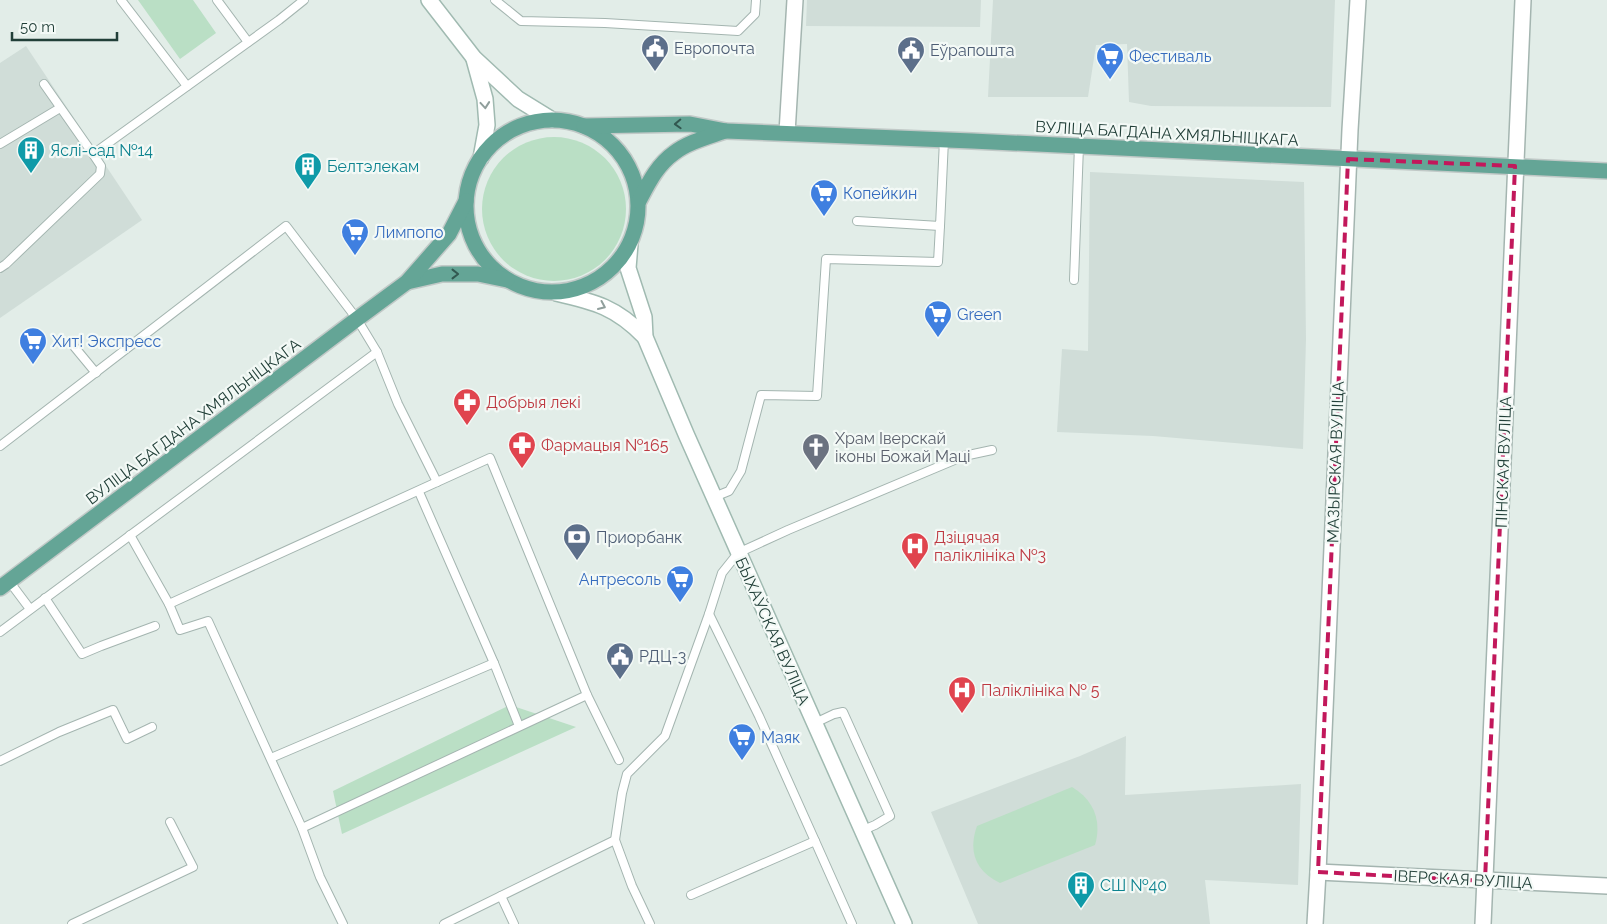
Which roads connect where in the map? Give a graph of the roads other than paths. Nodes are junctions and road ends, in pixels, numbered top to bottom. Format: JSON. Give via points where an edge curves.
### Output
{"nodes":[{"id":1,"x":121,"y":0,"type":"edge"},
{"id":2,"x":217,"y":0,"type":"edge"},
{"id":3,"x":304,"y":0,"type":"edge"},
{"id":4,"x":495,"y":0,"type":"edge"},
{"id":5,"x":756,"y":0,"type":"edge"},
{"id":6,"x":795,"y":0,"type":"edge"},
{"id":7,"x":1358,"y":0,"type":"edge"},
{"id":8,"x":1523,"y":0,"type":"edge"},
{"id":9,"x":431,"y":1,"type":"edge"},
{"id":10,"x":248,"y":42,"type":"junction"},
{"id":11,"x":474,"y":58,"type":"junction"},
{"id":12,"x":44,"y":84,"type":"dead end"},
{"id":13,"x":186,"y":86,"type":"junction"},
{"id":14,"x":60,"y":108,"type":"junction"},
{"id":15,"x":552,"y":120,"type":"junction"},
{"id":16,"x":584,"y":126,"type":"junction"},
{"id":17,"x":726,"y":131,"type":"junction"},
{"id":18,"x":787,"y":133,"type":"junction"},
{"id":19,"x":944,"y":140,"type":"junction"},
{"id":20,"x":0,"y":144,"type":"edge"},
{"id":21,"x":1079,"y":146,"type":"junction"},
{"id":22,"x":92,"y":154,"type":"junction"},
{"id":23,"x":481,"y":158,"type":"junction"},
{"id":24,"x":1348,"y":159,"type":"junction"},
{"id":25,"x":1515,"y":166,"type":"junction"},
{"id":26,"x":1607,"y":171,"type":"edge"},
{"id":27,"x":638,"y":201,"type":"junction"},
{"id":28,"x":466,"y":202,"type":"junction"},
{"id":29,"x":857,"y":221,"type":"dead end"},
{"id":30,"x":940,"y":226,"type":"junction"},
{"id":31,"x":630,"y":244,"type":"junction"},
{"id":32,"x":0,"y":268,"type":"edge"},
{"id":33,"x":1074,"y":280,"type":"dead end"},
{"id":34,"x":509,"y":281,"type":"junction"},
{"id":35,"x":407,"y":282,"type":"junction"},
{"id":36,"x":556,"y":293,"type":"junction"},
{"id":37,"x":357,"y":319,"type":"junction"},
{"id":38,"x":645,"y":337,"type":"junction"},
{"id":39,"x":72,"y":344,"type":"dead end"},
{"id":40,"x":377,"y":352,"type":"junction"},
{"id":41,"x":96,"y":373,"type":"junction"},
{"id":42,"x":0,"y":446,"type":"edge"},
{"id":43,"x":992,"y":450,"type":"dead end"},
{"id":44,"x":436,"y":482,"type":"junction"},
{"id":45,"x":419,"y":492,"type":"junction"},
{"id":46,"x":714,"y":497,"type":"junction"},
{"id":47,"x":130,"y":535,"type":"junction"},
{"id":48,"x":738,"y":553,"type":"junction"},
{"id":49,"x":4,"y":584,"type":"edge"},
{"id":50,"x":45,"y":598,"type":"junction"},
{"id":51,"x":169,"y":604,"type":"junction"},
{"id":52,"x":30,"y":610,"type":"junction"},
{"id":53,"x":709,"y":614,"type":"junction"},
{"id":54,"x":156,"y":626,"type":"dead end"},
{"id":55,"x":0,"y":632,"type":"edge"},
{"id":56,"x":494,"y":663,"type":"junction"},
{"id":57,"x":587,"y":695,"type":"junction"},
{"id":58,"x":815,"y":723,"type":"junction"},
{"id":59,"x":152,"y":726,"type":"dead end"},
{"id":60,"x":519,"y":726,"type":"junction"},
{"id":61,"x":270,"y":758,"type":"junction"},
{"id":62,"x":619,"y":760,"type":"dead end"},
{"id":63,"x":0,"y":761,"type":"edge"},
{"id":64,"x":170,"y":822,"type":"dead end"},
{"id":65,"x":302,"y":828,"type":"junction"},
{"id":66,"x":861,"y":831,"type":"junction"},
{"id":67,"x":614,"y":840,"type":"junction"},
{"id":68,"x":815,"y":841,"type":"junction"},
{"id":69,"x":1318,"y":872,"type":"junction"},
{"id":70,"x":1485,"y":881,"type":"junction"},
{"id":71,"x":1607,"y":886,"type":"edge"},
{"id":72,"x":691,"y":895,"type":"dead end"},
{"id":73,"x":501,"y":896,"type":"junction"},
{"id":74,"x":72,"y":924,"type":"edge"},
{"id":75,"x":343,"y":924,"type":"edge"},
{"id":76,"x":444,"y":924,"type":"edge"},
{"id":77,"x":514,"y":924,"type":"edge"},
{"id":78,"x":650,"y":924,"type":"edge"},
{"id":79,"x":852,"y":924,"type":"edge"},
{"id":80,"x":904,"y":924,"type":"edge"},
{"id":81,"x":1315,"y":924,"type":"edge"},
{"id":82,"x":1483,"y":924,"type":"edge"}],
"edges":[{"from":1,"to":13,"type":"lane"},
{"from":2,"to":10,"type":"lane"},
{"from":3,"to":10,"type":"lane"},
{"from":4,"to":5,"type":"lane","via":[[522,21],[738,31],[755,14]]},
{"from":6,"to":18,"type":"street"},
{"from":7,"to":24,"type":"street","name":"МАЗЫРСКАЯ ВУЛІЦА"},
{"from":8,"to":25,"type":"street","name":"ПІНСКАЯ ВУЛІЦА"},
{"from":9,"to":11,"type":"street"},
{"from":10,"to":13,"type":"lane"},
{"from":11,"to":15,"type":"street","via":[[518,98]]},
{"from":11,"to":23,"type":"street","one_way":true,"via":[[485,99],[487,125]]},
{"from":12,"to":14,"type":"lane"},
{"from":13,"to":22,"type":"lane"},
{"from":14,"to":20,"type":"lane"},
{"from":14,"to":22,"type":"lane"},
{"from":15,"to":16,"type":"main road"},
{"from":15,"to":23,"type":"main road","via":[[524,125],[500,138]]},
{"from":17,"to":16,"type":"main road","name":"ВУЛІЦА БАГДАНА ХМЯЛЬНІЦКАГА","one_way":true,"via":[[690,124]]},
{"from":16,"to":27,"type":"main road","via":[[611,143],[630,170]]},
{"from":17,"to":18,"type":"main road","name":"ВУЛІЦА БАГДАНА ХМЯЛЬНІЦКАГА"},
{"from":17,"to":27,"type":"main road","name":"ВУЛІЦА БАГДАНА ХМЯЛЬНІЦКАГА","via":[[674,153],[658,168]]},
{"from":18,"to":19,"type":"main road","name":"ВУЛІЦА БАГДАНА ХМЯЛЬНІЦКАГА"},
{"from":19,"to":21,"type":"main road","name":"ВУЛІЦА БАГДАНА ХМЯЛЬНІЦКАГА"},
{"from":19,"to":30,"type":"lane"},
{"from":21,"to":24,"type":"main road","name":"ВУЛІЦА БАГДАНА ХМЯЛЬНІЦКАГА"},
{"from":21,"to":33,"type":"lane"},
{"from":22,"to":32,"type":"lane","via":[[100,166],[100,174]]},
{"from":23,"to":28,"type":"main road","via":[[471,179]]},
{"from":24,"to":25,"type":"main road","name":"ВУЛІЦА БАГДАНА ХМЯЛЬНІЦКАГА"},
{"from":24,"to":69,"type":"street","name":"МАЗЫРСКАЯ ВУЛІЦА"},
{"from":25,"to":26,"type":"main road","name":"ВУЛІЦА БАГДАНА ХМЯЛЬНІЦКАГА"},
{"from":25,"to":70,"type":"street","name":"ПІНСКАЯ ВУЛІЦА"},
{"from":27,"to":31,"type":"main road","via":[[637,223]]},
{"from":28,"to":34,"type":"main road","via":[[470,232],[485,260]]},
{"from":28,"to":35,"type":"main road","name":"ВУЛІЦА БАГДАНА ХМЯЛЬНІЦКАГА","via":[[449,234]]},
{"from":29,"to":30,"type":"lane"},
{"from":30,"to":46,"type":"lane","via":[[938,262],[826,259],[817,396],[760,394],[741,471],[729,491]]},
{"from":31,"to":36,"type":"main road","via":[[612,269],[586,286]]},
{"from":31,"to":38,"type":"street","name":"БЫХАЎСКАЯ ВУЛІЦА","via":[[628,268],[644,318]]},
{"from":35,"to":34,"type":"main road","name":"ВУЛІЦА БАГДАНА ХМЯЛЬНІЦКАГА","one_way":true,"via":[[442,274],[478,274]]},
{"from":34,"to":36,"type":"main road","via":[[531,290]]},
{"from":35,"to":37,"type":"main road","name":"ВУЛІЦА БАГДАНА ХМЯЛЬНІЦКАГА"},
{"from":36,"to":38,"type":"street","name":"БЫХАЎСКАЯ ВУЛІЦА","one_way":true,"via":[[599,304],[630,321]]},
{"from":37,"to":40,"type":"lane"},
{"from":37,"to":41,"type":"lane","via":[[286,226]]},
{"from":37,"to":49,"type":"main road","name":"ВУЛІЦА БАГДАНА ХМЯЛЬНІЦКАГА"},
{"from":38,"to":46,"type":"street","name":"БЫХАЎСКАЯ ВУЛІЦА"},
{"from":39,"to":41,"type":"lane"},
{"from":40,"to":44,"type":"lane"},
{"from":40,"to":47,"type":"lane"},
{"from":41,"to":42,"type":"lane"},
{"from":43,"to":48,"type":"lane","via":[[964,456]]},
{"from":44,"to":45,"type":"lane"},
{"from":44,"to":57,"type":"lane","via":[[490,458]]},
{"from":45,"to":51,"type":"lane"},
{"from":45,"to":56,"type":"lane"},
{"from":46,"to":48,"type":"street","name":"БЫХАЎСКАЯ ВУЛІЦА"},
{"from":47,"to":50,"type":"lane"},
{"from":47,"to":51,"type":"lane"},
{"from":48,"to":53,"type":"lane","via":[[722,573]]},
{"from":48,"to":58,"type":"street","name":"БЫХАЎСКАЯ ВУЛІЦА"},
{"from":49,"to":52,"type":"lane"},
{"from":50,"to":52,"type":"lane"},
{"from":50,"to":54,"type":"lane","via":[[82,654]]},
{"from":51,"to":61,"type":"lane","via":[[180,630],[208,621]]},
{"from":52,"to":55,"type":"lane"},
{"from":53,"to":67,"type":"lane","via":[[665,736],[627,774]]},
{"from":53,"to":68,"type":"lane"},
{"from":56,"to":60,"type":"lane"},
{"from":56,"to":61,"type":"lane"},
{"from":57,"to":60,"type":"lane"},
{"from":57,"to":62,"type":"lane"},
{"from":58,"to":66,"type":"street","name":"БЫХАЎСКАЯ ВУЛІЦА"},
{"from":58,"to":66,"type":"lane","via":[[843,712],[890,816]]},
{"from":59,"to":63,"type":"lane","via":[[127,739],[113,710]]},
{"from":60,"to":65,"type":"lane"},
{"from":61,"to":65,"type":"lane"},
{"from":64,"to":74,"type":"lane","via":[[192,867]]},
{"from":65,"to":75,"type":"lane","via":[[320,877]]},
{"from":66,"to":80,"type":"street","name":"БЫХАЎСКАЯ ВУЛІЦА"},
{"from":67,"to":73,"type":"lane"},
{"from":67,"to":78,"type":"lane"},
{"from":68,"to":72,"type":"lane"},
{"from":68,"to":79,"type":"lane"},
{"from":69,"to":70,"type":"street","name":"ІВЕРСКАЯ ВУЛІЦА"},
{"from":69,"to":81,"type":"street","name":"МАЗЫРСКАЯ ВУЛІЦА"},
{"from":70,"to":71,"type":"street","name":"ІВЕРСКАЯ ВУЛІЦА"},
{"from":70,"to":82,"type":"street","name":"ПІНСКАЯ ВУЛІЦА"},
{"from":73,"to":76,"type":"lane"},
{"from":73,"to":77,"type":"lane"}]}
